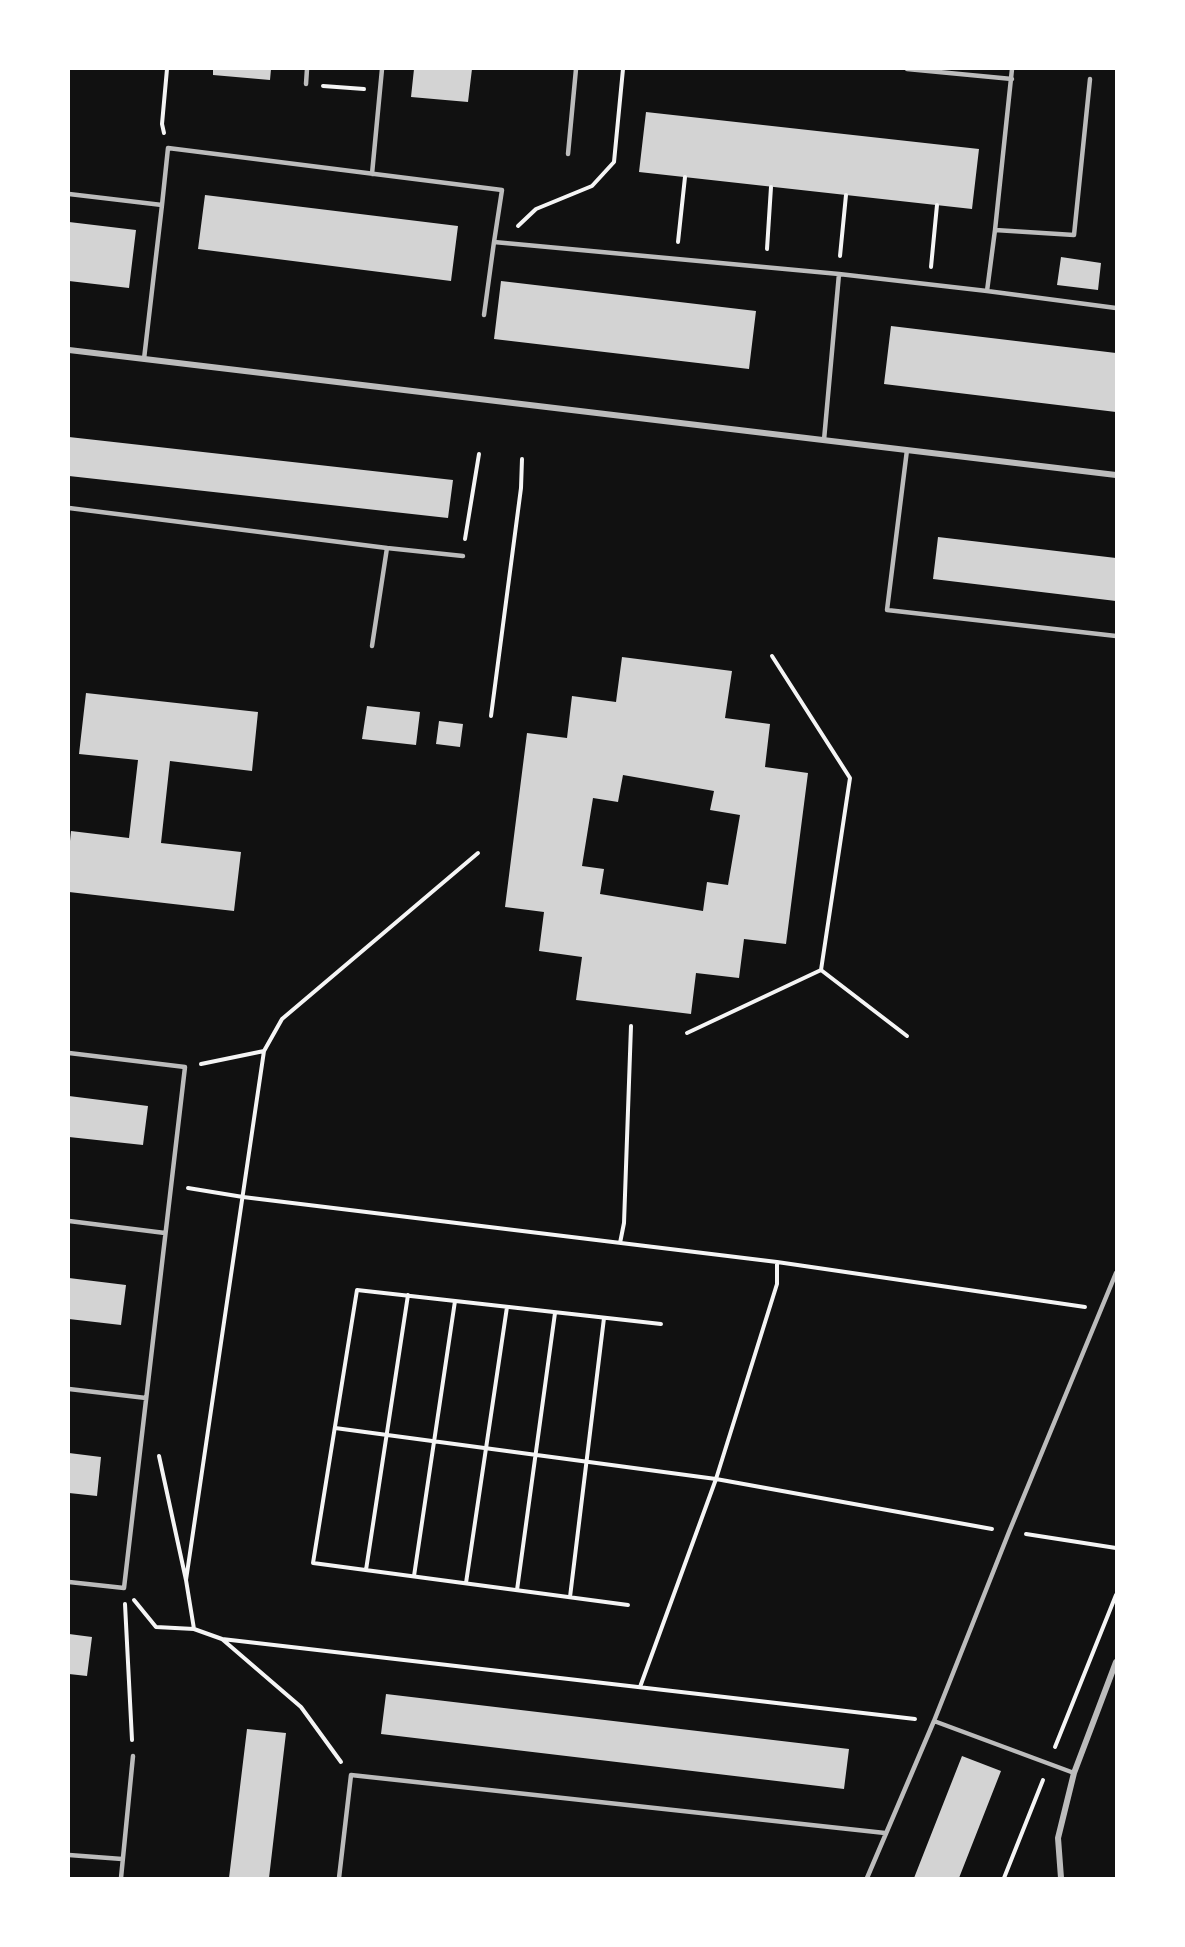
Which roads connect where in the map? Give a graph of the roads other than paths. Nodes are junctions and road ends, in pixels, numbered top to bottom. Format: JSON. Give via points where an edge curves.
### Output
{"nodes":[{"id":1,"x":307,"y":69,"type":"edge"},
{"id":2,"x":382,"y":69,"type":"edge"},
{"id":3,"x":576,"y":69,"type":"edge"},
{"id":4,"x":907,"y":69,"type":"edge"},
{"id":5,"x":1012,"y":69,"type":"edge"},
{"id":6,"x":1012,"y":79,"type":"junction"},
{"id":7,"x":1090,"y":79,"type":"dead end"},
{"id":8,"x":306,"y":84,"type":"road end"},
{"id":9,"x":568,"y":154,"type":"dead end"},
{"id":10,"x":372,"y":174,"type":"junction"},
{"id":11,"x":69,"y":194,"type":"edge"},
{"id":12,"x":162,"y":205,"type":"junction"},
{"id":13,"x":995,"y":230,"type":"junction"},
{"id":14,"x":494,"y":242,"type":"junction"},
{"id":15,"x":839,"y":274,"type":"junction"},
{"id":16,"x":987,"y":291,"type":"junction"},
{"id":17,"x":1116,"y":308,"type":"edge"},
{"id":18,"x":484,"y":315,"type":"dead end"},
{"id":19,"x":69,"y":350,"type":"edge"},
{"id":20,"x":144,"y":359,"type":"junction"},
{"id":21,"x":824,"y":440,"type":"junction"},
{"id":22,"x":907,"y":450,"type":"junction"},
{"id":23,"x":1116,"y":475,"type":"edge"},
{"id":24,"x":69,"y":508,"type":"edge"},
{"id":25,"x":387,"y":548,"type":"junction"},
{"id":26,"x":463,"y":556,"type":"road end"},
{"id":27,"x":1116,"y":636,"type":"edge"},
{"id":28,"x":372,"y":646,"type":"dead end"},
{"id":29,"x":69,"y":1053,"type":"edge"},
{"id":30,"x":69,"y":1221,"type":"edge"},
{"id":31,"x":165,"y":1233,"type":"junction"},
{"id":32,"x":1116,"y":1273,"type":"edge"},
{"id":33,"x":69,"y":1389,"type":"edge"},
{"id":34,"x":146,"y":1398,"type":"junction"},
{"id":35,"x":69,"y":1582,"type":"edge"},
{"id":36,"x":1116,"y":1662,"type":"edge"},
{"id":37,"x":934,"y":1721,"type":"junction"},
{"id":38,"x":133,"y":1756,"type":"dead end"},
{"id":39,"x":1074,"y":1773,"type":"junction"},
{"id":40,"x":885,"y":1833,"type":"junction"},
{"id":41,"x":69,"y":1855,"type":"edge"},
{"id":42,"x":122,"y":1859,"type":"junction"},
{"id":43,"x":121,"y":1878,"type":"edge"},
{"id":44,"x":339,"y":1878,"type":"edge"},
{"id":45,"x":867,"y":1878,"type":"edge"},
{"id":46,"x":1061,"y":1878,"type":"edge"}],
"edges":[{"from":1,"to":8,"type":"lane"},
{"from":2,"to":10,"type":"lane"},
{"from":3,"to":9,"type":"lane"},
{"from":4,"to":6,"type":"lane"},
{"from":5,"to":6,"type":"lane"},
{"from":6,"to":13,"type":"lane"},
{"from":7,"to":13,"type":"lane","via":[[1074,235]]},
{"from":10,"to":12,"type":"lane","via":[[168,148]]},
{"from":10,"to":14,"type":"lane","via":[[502,190]]},
{"from":11,"to":12,"type":"lane"},
{"from":12,"to":20,"type":"lane"},
{"from":13,"to":16,"type":"lane"},
{"from":14,"to":15,"type":"lane"},
{"from":14,"to":18,"type":"lane"},
{"from":15,"to":16,"type":"lane"},
{"from":15,"to":21,"type":"lane"},
{"from":16,"to":17,"type":"lane"},
{"from":19,"to":20,"type":"street"},
{"from":20,"to":21,"type":"street"},
{"from":21,"to":22,"type":"street"},
{"from":22,"to":23,"type":"street"},
{"from":22,"to":27,"type":"lane","via":[[887,610]]},
{"from":24,"to":25,"type":"lane"},
{"from":25,"to":26,"type":"lane"},
{"from":25,"to":28,"type":"lane"},
{"from":29,"to":31,"type":"lane","via":[[185,1067]]},
{"from":30,"to":31,"type":"lane"},
{"from":31,"to":34,"type":"lane"},
{"from":32,"to":37,"type":"lane"},
{"from":33,"to":34,"type":"lane"},
{"from":34,"to":35,"type":"lane","via":[[124,1588]]},
{"from":36,"to":39,"type":"street"},
{"from":37,"to":39,"type":"lane"},
{"from":37,"to":40,"type":"lane"},
{"from":38,"to":42,"type":"lane"},
{"from":39,"to":46,"type":"street","via":[[1058,1838]]},
{"from":40,"to":44,"type":"lane","via":[[351,1775]]},
{"from":40,"to":45,"type":"lane"},
{"from":41,"to":42,"type":"lane"},
{"from":42,"to":43,"type":"lane"}]}
